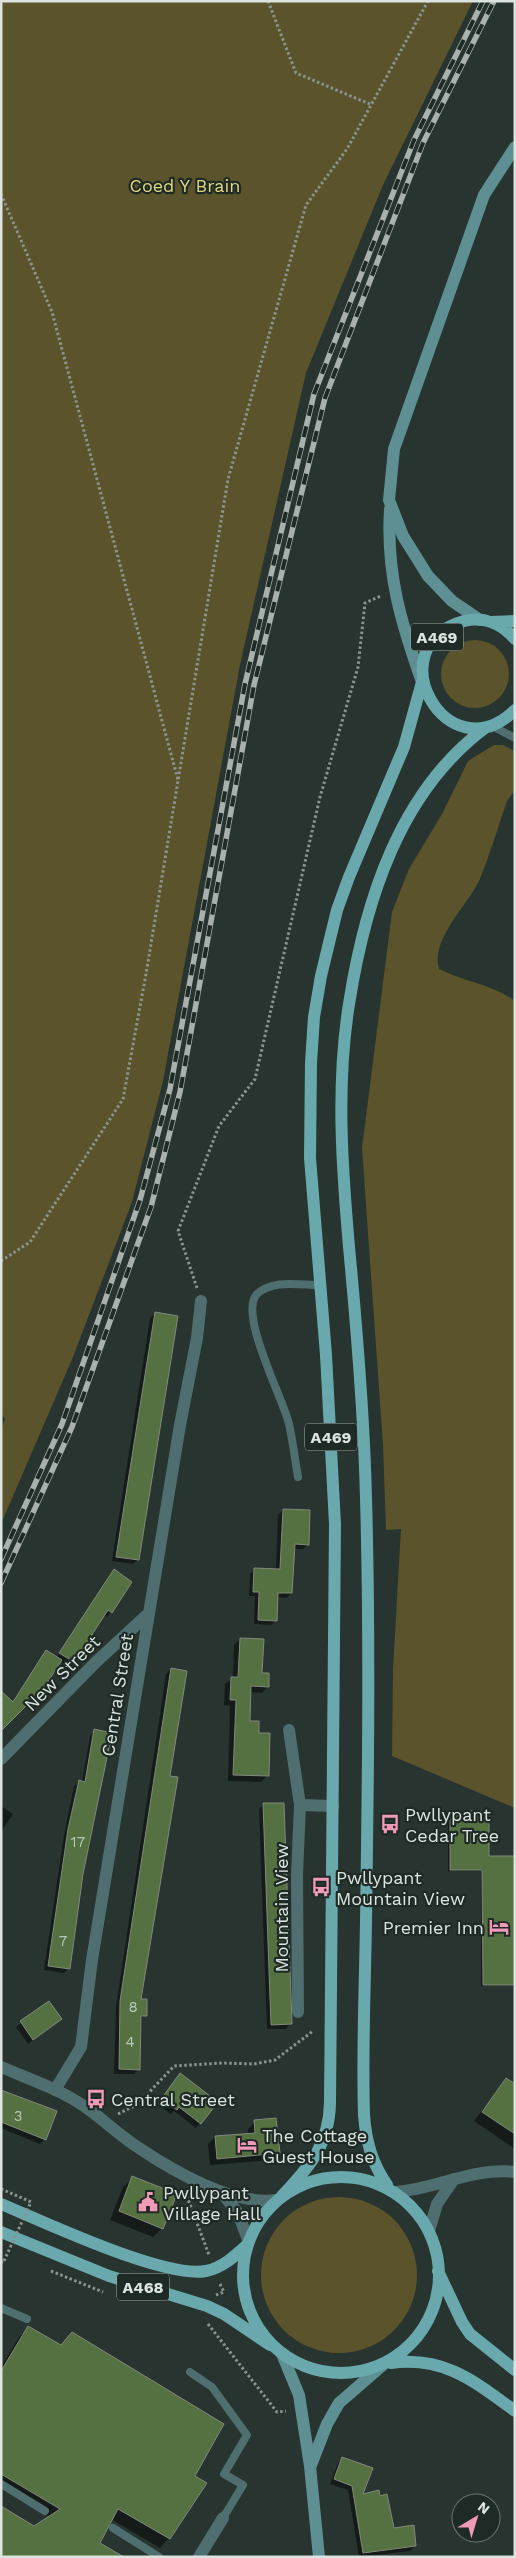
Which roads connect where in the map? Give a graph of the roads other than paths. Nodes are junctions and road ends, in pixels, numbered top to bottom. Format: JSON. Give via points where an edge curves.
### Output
{"nodes":[{"id":1,"x":515,"y":147,"type":"edge"},
{"id":2,"x":390,"y":507,"type":"junction"},
{"id":3,"x":486,"y":621,"type":"junction"},
{"id":4,"x":515,"y":621,"type":"edge"},
{"id":5,"x":515,"y":639,"type":"edge"},
{"id":6,"x":422,"y":682,"type":"junction"},
{"id":7,"x":515,"y":710,"type":"edge"},
{"id":8,"x":488,"y":727,"type":"junction"},
{"id":9,"x":515,"y":738,"type":"edge"},
{"id":10,"x":320,"y":1285,"type":"junction"},
{"id":11,"x":201,"y":1300,"type":"road end"},
{"id":12,"x":298,"y":1478,"type":"dead end"},
{"id":13,"x":148,"y":1614,"type":"junction"},
{"id":14,"x":289,"y":1730,"type":"dead end"},
{"id":15,"x":1,"y":1759,"type":"edge"},
{"id":16,"x":300,"y":1805,"type":"junction"},
{"id":17,"x":333,"y":1806,"type":"junction"},
{"id":18,"x":298,"y":2012,"type":"dead end"},
{"id":19,"x":1,"y":2067,"type":"edge"},
{"id":20,"x":55,"y":2090,"type":"junction"},
{"id":21,"x":515,"y":2172,"type":"edge"},
{"id":22,"x":454,"y":2179,"type":"junction"},
{"id":23,"x":392,"y":2188,"type":"junction"},
{"id":24,"x":220,"y":2191,"type":"junction"},
{"id":25,"x":279,"y":2198,"type":"junction"},
{"id":26,"x":1,"y":2204,"type":"edge"},
{"id":27,"x":429,"y":2231,"type":"junction"},
{"id":28,"x":1,"y":2232,"type":"edge"},
{"id":29,"x":247,"y":2242,"type":"junction"},
{"id":30,"x":438,"y":2271,"type":"junction"},
{"id":31,"x":1,"y":2308,"type":"edge"},
{"id":32,"x":27,"y":2319,"type":"dead end"},
{"id":33,"x":280,"y":2352,"type":"junction"},
{"id":34,"x":386,"y":2364,"type":"junction"},
{"id":35,"x":515,"y":2370,"type":"edge"},
{"id":36,"x":190,"y":2372,"type":"dead end"},
{"id":37,"x":515,"y":2411,"type":"edge"},
{"id":38,"x":310,"y":2466,"type":"junction"},
{"id":39,"x":1,"y":2484,"type":"edge"},
{"id":40,"x":45,"y":2511,"type":"dead end"},
{"id":41,"x":223,"y":2518,"type":"joint"},
{"id":42,"x":113,"y":2528,"type":"dead end"},
{"id":43,"x":158,"y":2557,"type":"edge"},
{"id":44,"x":199,"y":2557,"type":"edge"},
{"id":45,"x":319,"y":2557,"type":"edge"}],
"edges":[{"from":1,"to":2,"type":"street","via":[[484,195],[394,449]]},
{"from":2,"to":3,"type":"street","via":[[403,536],[428,576],[452,601]]},
{"from":2,"to":6,"type":"street","via":[[388,548],[395,590]]},
{"from":3,"to":4,"type":"main road","number":"A469"},
{"from":3,"to":5,"type":"main road","via":[[501,627]]},
{"from":3,"to":6,"type":"main road","number":"A469","via":[[457,623],[436,638],[423,662]]},
{"from":6,"to":8,"type":"main road","via":[[430,702],[447,720],[466,728]]},
{"from":6,"to":10,"type":"main road","number":"A469","via":[[404,747],[337,910],[314,1017],[310,1158]]},
{"from":7,"to":8,"type":"main road","number":"A469"},
{"from":8,"to":9,"type":"lane"},
{"from":8,"to":23,"type":"main road","number":"A469","via":[[463,745],[430,782],[394,845],[373,899],[359,949],[341,1069],[342,1157],[363,1417],[366,1498],[364,2116],[372,2158]]},
{"from":10,"to":12,"type":"lane","via":[[281,1284],[264,1288],[252,1302],[251,1314],[260,1346],[289,1424]]},
{"from":10,"to":17,"type":"main road","number":"A469","via":[[335,1524]]},
{"from":11,"to":13,"type":"street","name":"Central Street"},
{"from":13,"to":15,"type":"street","name":"New Street"},
{"from":13,"to":20,"type":"street","name":"Central Street","via":[[92,1960],[85,2030],[75,2059]]},
{"from":14,"to":16,"type":"street","name":"Mountain View"},
{"from":16,"to":17,"type":"street"},
{"from":16,"to":18,"type":"street","name":"Mountain View","via":[[296,1875]]},
{"from":17,"to":25,"type":"main road","number":"A469","via":[[330,2117],[320,2149]]},
{"from":19,"to":20,"type":"street"},
{"from":20,"to":24,"type":"street","via":[[84,2106],[139,2148]]},
{"from":21,"to":22,"type":"street"},
{"from":22,"to":23,"type":"street","via":[[422,2189]]},
{"from":22,"to":27,"type":"street","via":[[436,2204]]},
{"from":23,"to":25,"type":"main road","via":[[366,2177],[348,2177]]},
{"from":23,"to":27,"type":"main road","via":[[416,2211]]},
{"from":24,"to":25,"type":"street","via":[[247,2199]]},
{"from":24,"to":29,"type":"street","via":[[238,2213]]},
{"from":25,"to":29,"type":"main road","via":[[258,2218]]},
{"from":26,"to":29,"type":"main road","number":"A468","via":[[156,2264],[187,2272],[214,2269],[229,2260]]},
{"from":27,"to":30,"type":"main road"},
{"from":28,"to":33,"type":"main road","number":"A468","via":[[110,2276],[207,2306]]},
{"from":29,"to":33,"type":"main road","via":[[242,2265],[245,2290],[257,2320]]},
{"from":30,"to":34,"type":"main road","via":[[434,2297],[422,2333],[407,2351]]},
{"from":30,"to":35,"type":"main road","via":[[470,2334]]},
{"from":31,"to":32,"type":"lane"},
{"from":33,"to":34,"type":"main road","via":[[307,2367],[329,2372],[357,2371]]},
{"from":33,"to":38,"type":"street","via":[[298,2395]]},
{"from":34,"to":37,"type":"main road","via":[[418,2362],[448,2368],[473,2380]]},
{"from":34,"to":38,"type":"street","via":[[340,2403],[327,2424]]},
{"from":36,"to":41,"type":"lane","via":[[212,2387],[247,2435],[224,2474],[243,2485]]},
{"from":38,"to":45,"type":"street"},
{"from":39,"to":40,"type":"lane"},
{"from":41,"to":44,"type":"street"},
{"from":42,"to":43,"type":"lane"}]}
